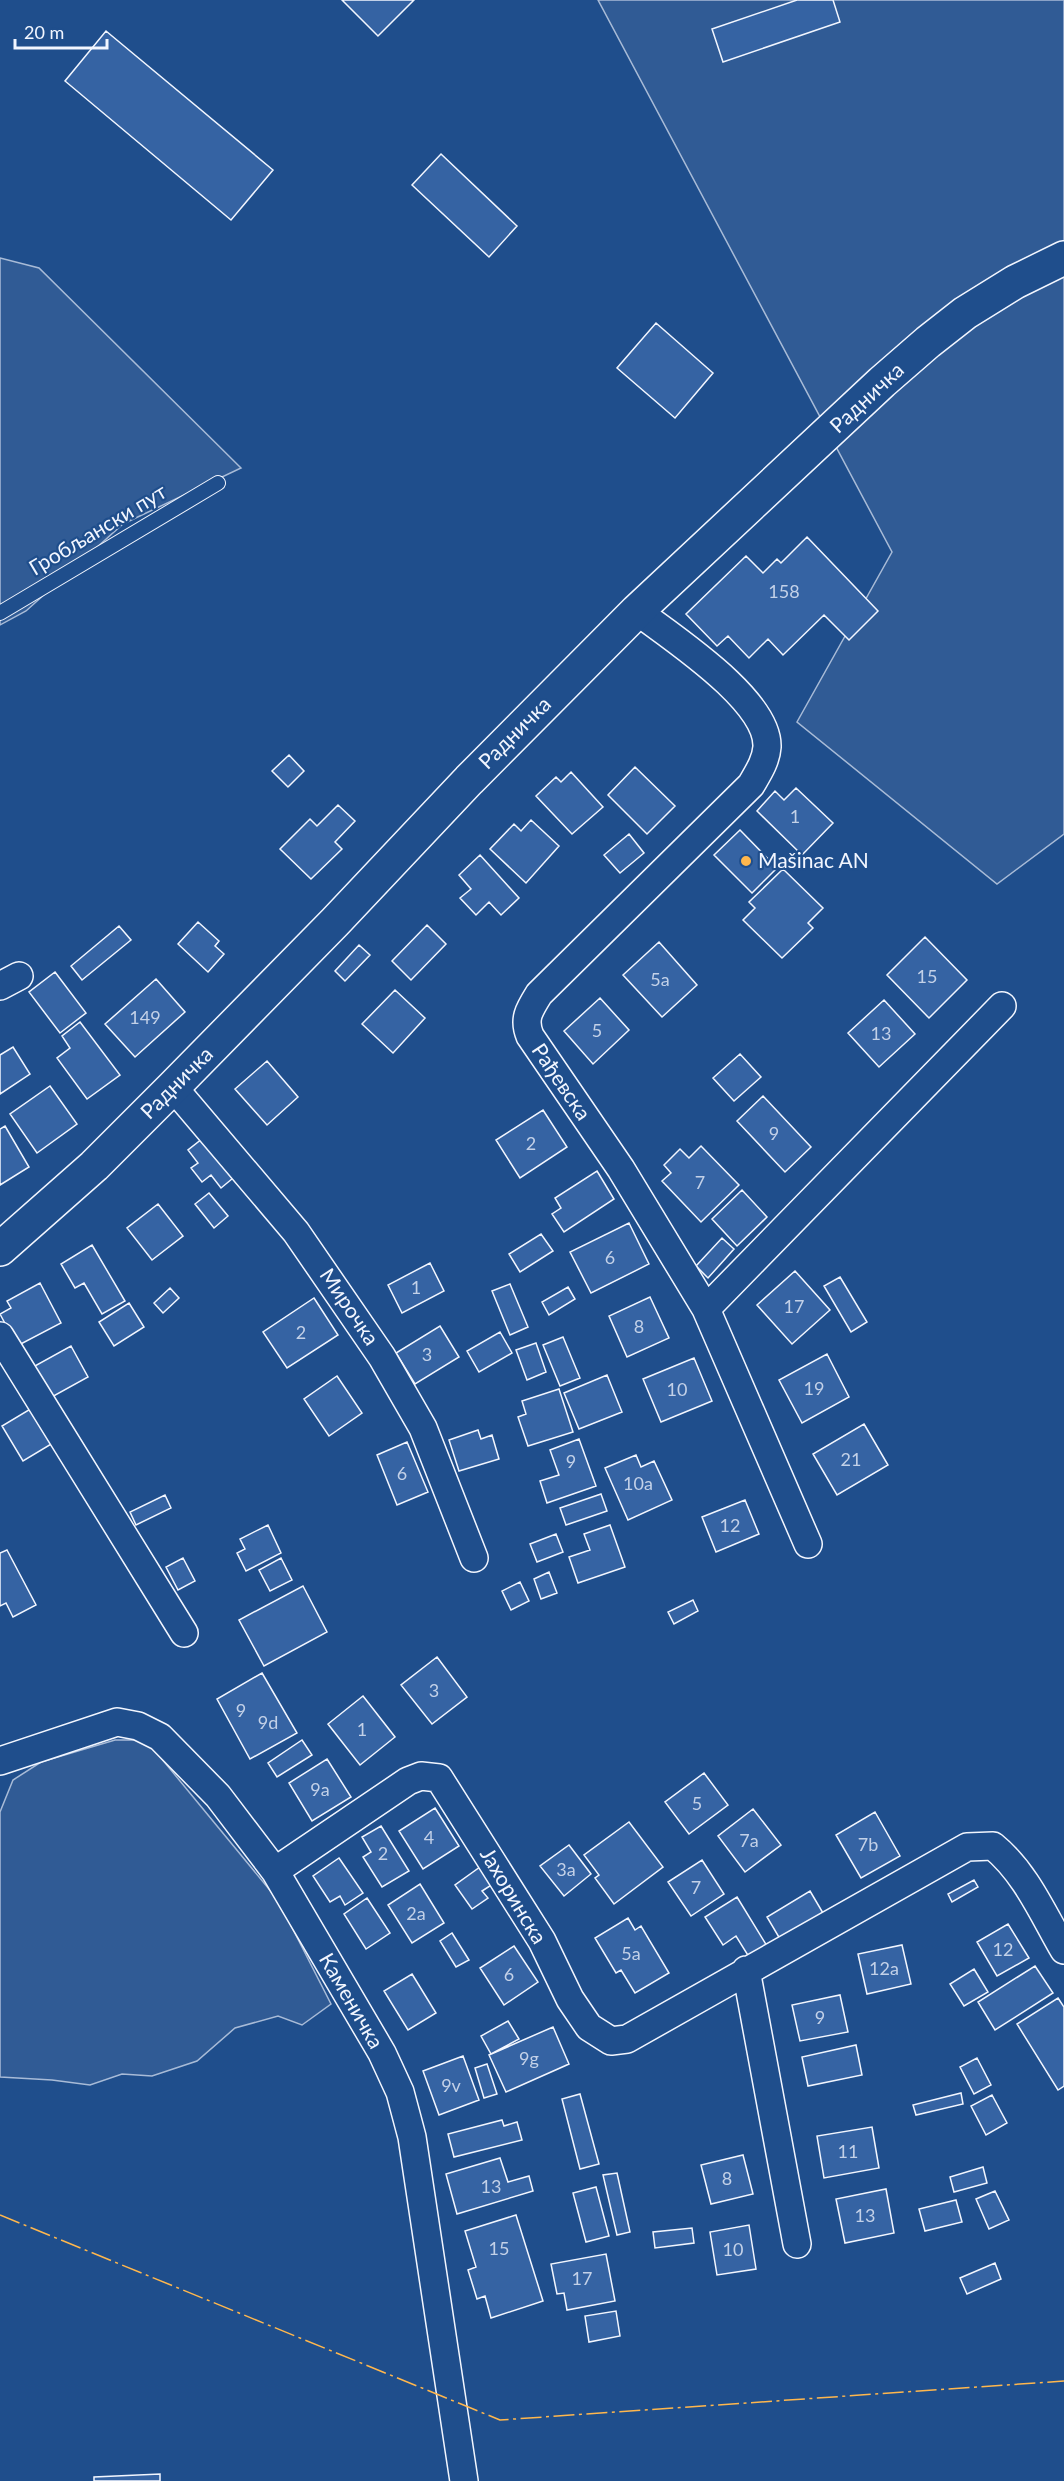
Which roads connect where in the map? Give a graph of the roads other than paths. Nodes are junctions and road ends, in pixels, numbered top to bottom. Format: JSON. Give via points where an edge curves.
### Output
{"nodes":[{"id":1,"x":1064,"y":258,"type":"edge"},
{"id":2,"x":218,"y":483,"type":"dead end"},
{"id":3,"x":637,"y":611,"type":"junction"},
{"id":4,"x":0,"y":613,"type":"edge"},
{"id":5,"x":1002,"y":1006,"type":"dead end"},
{"id":6,"x":173,"y":1087,"type":"junction"},
{"id":7,"x":0,"y":1249,"type":"edge"},
{"id":8,"x":706,"y":1309,"type":"junction"},
{"id":9,"x":0,"y":1336,"type":"edge"},
{"id":10,"x":808,"y":1544,"type":"dead end"},
{"id":11,"x":474,"y":1558,"type":"dead end"},
{"id":12,"x":184,"y":1633,"type":"dead end"},
{"id":13,"x":0,"y":1761,"type":"edge"},
{"id":14,"x":275,"y":1870,"type":"junction"},
{"id":15,"x":1064,"y":1950,"type":"edge"},
{"id":16,"x":746,"y":1970,"type":"junction"},
{"id":17,"x":797,"y":2244,"type":"dead end"},
{"id":18,"x":464,"y":2481,"type":"edge"}],
"edges":[{"from":1,"to":3,"type":"street","name":"Радничка","via":[[994,294],[928,342]]},
{"from":2,"to":4,"type":"lane","name":"Гробљански пут"},
{"from":3,"to":6,"type":"street","name":"Радничка"},
{"from":3,"to":8,"type":"street","name":"Рађевска","via":[[711,666],[750,706],[767,746],[763,763],[751,785],[539,994],[527,1013],[526,1025],[621,1169]]},
{"from":5,"to":8,"type":"street"},
{"from":6,"to":7,"type":"street","name":"Радничка","via":[[94,1166]]},
{"from":6,"to":11,"type":"street","name":"Мирочка","via":[[296,1232],[382,1357],[423,1428]]},
{"from":8,"to":10,"type":"street","name":"Рађевска"},
{"from":9,"to":12,"type":"street"},
{"from":13,"to":14,"type":"street","name":"Каменичка","via":[[117,1722],[138,1726],[160,1737],[180,1756],[218,1796]]},
{"from":14,"to":16,"type":"street","name":"Јахоринска","via":[[408,1781],[429,1775],[446,1786],[542,1941],[570,1999],[589,2027],[611,2042],[627,2039]]},
{"from":14,"to":18,"type":"street","name":"Каменичка","via":[[382,2053],[400,2092],[412,2136]]},
{"from":15,"to":16,"type":"street","name":"Јахоринска","via":[[1019,1872],[993,1846],[981,1845],[967,1847]]},
{"from":16,"to":17,"type":"street"}]}
